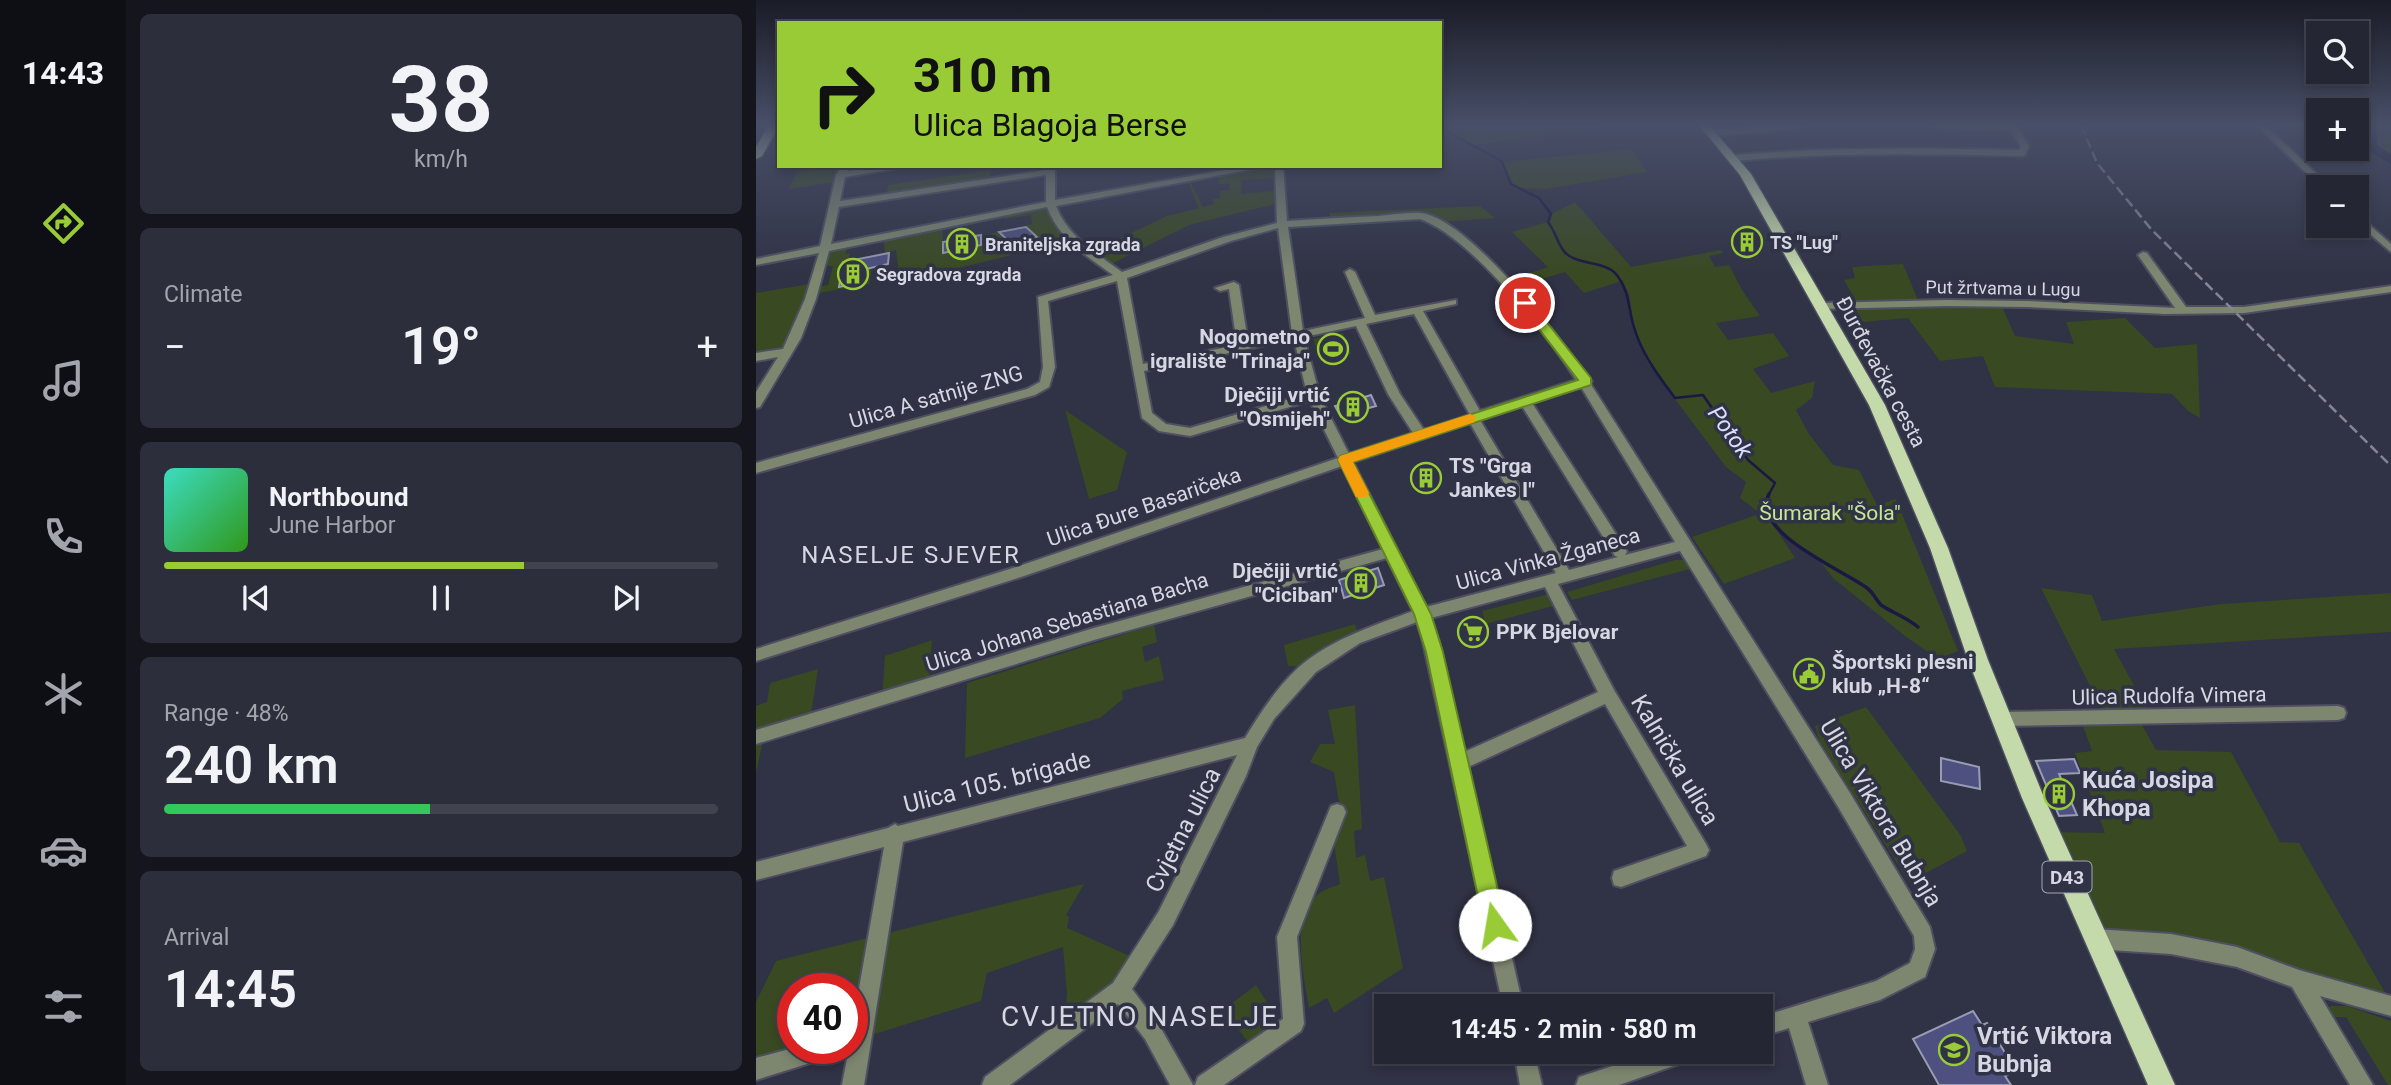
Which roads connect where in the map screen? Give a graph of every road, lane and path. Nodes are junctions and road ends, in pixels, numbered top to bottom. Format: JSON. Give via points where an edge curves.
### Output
{"nodes":[{"id":1,"x":843,"y":176,"type":"edge"},
{"id":2,"x":1011,"y":176,"type":"edge"},
{"id":3,"x":1051,"y":176,"type":"edge"},
{"id":4,"x":1210,"y":176,"type":"edge"},
{"id":5,"x":1280,"y":176,"type":"edge"},
{"id":6,"x":1745,"y":176,"type":"edge"},
{"id":7,"x":1050,"y":204,"type":"junction"},
{"id":8,"x":835,"y":205,"type":"junction"},
{"id":9,"x":1283,"y":224,"type":"junction"},
{"id":10,"x":2369,"y":228,"type":"edge"},
{"id":11,"x":825,"y":248,"type":"junction"},
{"id":12,"x":2391,"y":249,"type":"edge"},
{"id":13,"x":2143,"y":255,"type":"dead end"},
{"id":14,"x":756,"y":262,"type":"edge"},
{"id":15,"x":1350,"y":272,"type":"dead end"},
{"id":16,"x":1121,"y":276,"type":"junction"},
{"id":17,"x":1220,"y":288,"type":"dead end"},
{"id":18,"x":2391,"y":289,"type":"edge"},
{"id":19,"x":1452,"y":302,"type":"dead end"},
{"id":20,"x":1821,"y":306,"type":"junction"},
{"id":21,"x":1417,"y":310,"type":"junction"},
{"id":22,"x":2183,"y":311,"type":"junction"},
{"id":23,"x":1366,"y":321,"type":"junction"},
{"id":24,"x":1298,"y":334,"type":"junction"},
{"id":25,"x":1243,"y":346,"type":"junction"},
{"id":26,"x":787,"y":352,"type":"junction"},
{"id":27,"x":756,"y":357,"type":"edge"},
{"id":28,"x":1138,"y":369,"type":"junction"},
{"id":29,"x":1586,"y":382,"type":"junction"},
{"id":30,"x":1314,"y":396,"type":"junction"},
{"id":31,"x":1525,"y":401,"type":"junction"},
{"id":32,"x":756,"y":404,"type":"edge"},
{"id":33,"x":1475,"y":417,"type":"junction"},
{"id":34,"x":1421,"y":435,"type":"junction"},
{"id":35,"x":1345,"y":460,"type":"junction"},
{"id":36,"x":756,"y":468,"type":"edge"},
{"id":37,"x":1684,"y":545,"type":"junction"},
{"id":38,"x":1391,"y":552,"type":"junction"},
{"id":39,"x":1620,"y":552,"type":"dead end"},
{"id":40,"x":1557,"y":578,"type":"junction"},
{"id":41,"x":1422,"y":614,"type":"junction"},
{"id":42,"x":756,"y":655,"type":"edge"},
{"id":43,"x":1608,"y":695,"type":"junction"},
{"id":44,"x":2338,"y":713,"type":"dead end"},
{"id":45,"x":2000,"y":719,"type":"junction"},
{"id":46,"x":756,"y":737,"type":"edge"},
{"id":47,"x":1250,"y":744,"type":"junction"},
{"id":48,"x":1458,"y":763,"type":"junction"},
{"id":49,"x":1337,"y":811,"type":"dead end"},
{"id":50,"x":894,"y":833,"type":"junction"},
{"id":51,"x":756,"y":871,"type":"edge"},
{"id":52,"x":1620,"y":878,"type":"dead end"},
{"id":53,"x":2095,"y":939,"type":"junction"},
{"id":54,"x":868,"y":978,"type":"edge"},
{"id":55,"x":2299,"y":980,"type":"junction"},
{"id":56,"x":1120,"y":990,"type":"junction"},
{"id":57,"x":1510,"y":994,"type":"edge"},
{"id":58,"x":2391,"y":1006,"type":"edge"},
{"id":59,"x":1795,"y":1015,"type":"junction"},
{"id":60,"x":1773,"y":1023,"type":"edge"},
{"id":61,"x":777,"y":1063,"type":"edge"},
{"id":62,"x":855,"y":1064,"type":"edge"},
{"id":63,"x":1527,"y":1064,"type":"edge"},
{"id":64,"x":1650,"y":1064,"type":"edge"},
{"id":65,"x":756,"y":1069,"type":"edge"},
{"id":66,"x":853,"y":1085,"type":"edge"},
{"id":67,"x":993,"y":1085,"type":"edge"},
{"id":68,"x":1182,"y":1085,"type":"edge"},
{"id":69,"x":1206,"y":1085,"type":"edge"},
{"id":70,"x":1531,"y":1085,"type":"edge"},
{"id":71,"x":1587,"y":1085,"type":"edge"},
{"id":72,"x":1817,"y":1085,"type":"edge"},
{"id":73,"x":2162,"y":1085,"type":"edge"},
{"id":74,"x":2362,"y":1085,"type":"edge"}],
"edges":[{"from":1,"to":8,"type":"street"},
{"from":2,"to":8,"type":"street"},
{"from":3,"to":7,"type":"street"},
{"from":4,"to":7,"type":"street"},
{"from":5,"to":9,"type":"street"},
{"from":6,"to":20,"type":"main road","name":"Đurđevačka cesta","number":"D43"},
{"from":7,"to":11,"type":"street"},
{"from":7,"to":16,"type":"street","via":[[1074,243]]},
{"from":8,"to":11,"type":"street"},
{"from":9,"to":16,"type":"street"},
{"from":9,"to":24,"type":"street"},
{"from":9,"to":29,"type":"street","via":[[1421,216],[1440,222],[1511,288]]},
{"from":10,"to":12,"type":"street"},
{"from":11,"to":14,"type":"street"},
{"from":11,"to":26,"type":"street","via":[[806,312]]},
{"from":13,"to":22,"type":"street"},
{"from":15,"to":23,"type":"street"},
{"from":16,"to":28,"type":"street"},
{"from":16,"to":36,"type":"street","name":"Ulica A satnije ZNG","via":[[1042,299],[1049,367],[1045,384],[1031,392]]},
{"from":17,"to":25,"type":"street","via":[[1234,285]]},
{"from":18,"to":22,"type":"street","name":"Put žrtvama u Lugu","via":[[2244,310]]},
{"from":19,"to":21,"type":"street"},
{"from":20,"to":22,"type":"street","name":"Put žrtvama u Lugu","via":[[2001,304]]},
{"from":20,"to":45,"type":"main road","name":"Đurđevačka cesta","number":"D43","via":[[1897,448],[1939,548]]},
{"from":21,"to":23,"type":"street"},
{"from":21,"to":33,"type":"street","name":"Kalnička ulica"},
{"from":23,"to":24,"type":"street"},
{"from":23,"to":34,"type":"street","via":[[1394,394]]},
{"from":24,"to":25,"type":"street"},
{"from":24,"to":30,"type":"street"},
{"from":25,"to":28,"type":"street"},
{"from":26,"to":27,"type":"street"},
{"from":26,"to":32,"type":"street"},
{"from":28,"to":30,"type":"street","via":[[1146,415],[1163,428],[1190,432]]},
{"from":29,"to":31,"type":"street","name":"Ulica Đure Basaričeka"},
{"from":29,"to":37,"type":"street"},
{"from":30,"to":35,"type":"street"},
{"from":31,"to":33,"type":"street","name":"Ulica Đure Basaričeka"},
{"from":31,"to":39,"type":"street"},
{"from":33,"to":34,"type":"street","name":"Ulica Đure Basaričeka"},
{"from":33,"to":40,"type":"street","name":"Kalnička ulica"},
{"from":34,"to":35,"type":"street","name":"Ulica Đure Basaričeka"},
{"from":35,"to":38,"type":"street"},
{"from":35,"to":42,"type":"street","name":"Ulica Đure Basaričeka","via":[[1019,572]]},
{"from":37,"to":40,"type":"street","name":"Ulica Vinka Žganeca"},
{"from":37,"to":59,"type":"street","name":"Ulica Viktora Bubnja","via":[[1872,841],[1923,933],[1926,949],[1918,970],[1880,990]]},
{"from":38,"to":41,"type":"street"},
{"from":38,"to":46,"type":"street","name":"Ulica Johana Sebastiana Bacha","via":[[1094,634]]},
{"from":40,"to":41,"type":"street","name":"Ulica Vinka Žganeca"},
{"from":40,"to":43,"type":"street","name":"Kalnička ulica"},
{"from":41,"to":47,"type":"street","name":"Cvjetna ulica","via":[[1354,639],[1310,667],[1268,714]]},
{"from":41,"to":48,"type":"street","via":[[1435,652]]},
{"from":43,"to":48,"type":"street","name":"Kalnička ulica"},
{"from":43,"to":52,"type":"street","name":"Kalnička ulica","via":[[1700,850]]},
{"from":44,"to":45,"type":"street","name":"Ulica Rudolfa Vimera"},
{"from":45,"to":53,"type":"main road","number":"D43"},
{"from":47,"to":50,"type":"street","name":"Ulica 105. brigade"},
{"from":47,"to":56,"type":"street","name":"Cvjetna ulica","via":[[1166,918]]},
{"from":48,"to":57,"type":"street"},
{"from":49,"to":69,"type":"street","via":[[1287,937],[1294,1024]]},
{"from":50,"to":51,"type":"street","name":"Ulica 105. brigade"},
{"from":50,"to":54,"type":"street"},
{"from":53,"to":55,"type":"street","via":[[2185,946],[2251,961]]},
{"from":53,"to":73,"type":"main road","number":"D43"},
{"from":55,"to":58,"type":"street"},
{"from":55,"to":74,"type":"street"},
{"from":56,"to":67,"type":"street","name":"Cvjetna ulica"},
{"from":56,"to":68,"type":"street","via":[[1152,1032]]},
{"from":59,"to":60,"type":"street","name":"Ulica Viktora Bubnja"},
{"from":59,"to":72,"type":"street"},
{"from":61,"to":65,"type":"street"},
{"from":62,"to":66,"type":"street"},
{"from":63,"to":70,"type":"street"},
{"from":64,"to":71,"type":"street"}]}
